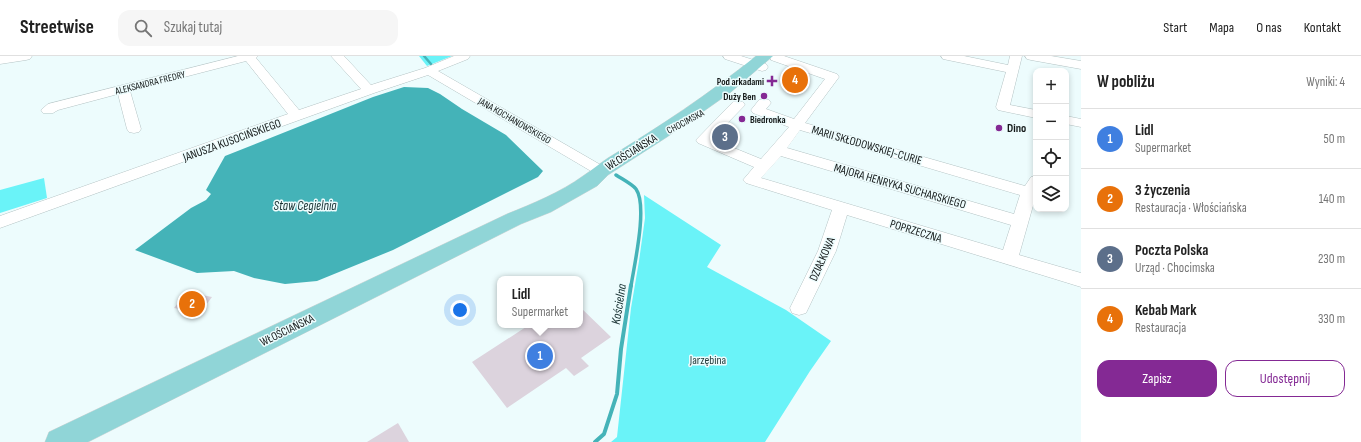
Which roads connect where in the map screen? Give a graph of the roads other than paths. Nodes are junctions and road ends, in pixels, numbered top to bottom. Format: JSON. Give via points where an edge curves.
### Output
{"nodes":[{"id":1,"x":26,"y":56,"type":"edge"},
{"id":2,"x":250,"y":56,"type":"edge"},
{"id":3,"x":336,"y":56,"type":"edge"},
{"id":4,"x":464,"y":56,"type":"edge"},
{"id":5,"x":729,"y":56,"type":"edge"},
{"id":6,"x":802,"y":56,"type":"edge"},
{"id":7,"x":947,"y":56,"type":"edge"},
{"id":8,"x":1016,"y":56,"type":"edge"},
{"id":9,"x":1031,"y":56,"type":"edge"},
{"id":10,"x":0,"y":60,"type":"edge"},
{"id":11,"x":769,"y":62,"type":"edge"},
{"id":12,"x":1081,"y":65,"type":"edge"},
{"id":13,"x":1012,"y":70,"type":"junction"},
{"id":14,"x":429,"y":71,"type":"junction"},
{"id":15,"x":830,"y":81,"type":"junction"},
{"id":16,"x":123,"y":89,"type":"junction"},
{"id":17,"x":369,"y":90,"type":"junction"},
{"id":18,"x":764,"y":103,"type":"dead end"},
{"id":19,"x":738,"y":105,"type":"dead end"},
{"id":20,"x":48,"y":110,"type":"dead end"},
{"id":21,"x":1033,"y":113,"type":"edge"},
{"id":22,"x":297,"y":117,"type":"junction"},
{"id":23,"x":1069,"y":121,"type":"edge"},
{"id":24,"x":1081,"y":123,"type":"edge"},
{"id":25,"x":797,"y":125,"type":"junction"},
{"id":26,"x":134,"y":130,"type":"dead end"},
{"id":27,"x":662,"y":133,"type":"joint"},
{"id":28,"x":778,"y":150,"type":"junction"},
{"id":29,"x":764,"y":166,"type":"junction"},
{"id":30,"x":601,"y":171,"type":"junction"},
{"id":31,"x":1033,"y":186,"type":"edge"},
{"id":32,"x":841,"y":208,"type":"junction"},
{"id":33,"x":0,"y":222,"type":"edge"},
{"id":34,"x":1021,"y":222,"type":"junction"},
{"id":35,"x":1009,"y":260,"type":"junction"},
{"id":36,"x":1081,"y":280,"type":"edge"},
{"id":37,"x":799,"y":308,"type":"dead end"},
{"id":38,"x":59,"y":442,"type":"edge"}],
"edges":[{"from":1,"to":10,"type":"street"},
{"from":2,"to":16,"type":"street","name":"ALEKSANDRA FREDRY"},
{"from":2,"to":22,"type":"street"},
{"from":3,"to":17,"type":"street"},
{"from":4,"to":14,"type":"street","name":"JANUSZA KUSOCIŃSKIEGO"},
{"from":5,"to":11,"type":"street"},
{"from":6,"to":15,"type":"street","via":[[842,68]]},
{"from":7,"to":13,"type":"street"},
{"from":8,"to":13,"type":"street"},
{"from":9,"to":12,"type":"street"},
{"from":11,"to":15,"type":"street"},
{"from":11,"to":27,"type":"main road","name":"CHOCIMSKA","via":[[722,100]]},
{"from":13,"to":21,"type":"street","via":[[1003,107]]},
{"from":14,"to":17,"type":"street","name":"JANUSZA KUSOCIŃSKIEGO"},
{"from":14,"to":30,"type":"street","name":"JANA KOCHANOWSKIEGO"},
{"from":15,"to":25,"type":"street","name":"MARII SKŁODOWSKIEJ-CURIE"},
{"from":16,"to":20,"type":"street","name":"ALEKSANDRA FREDRY"},
{"from":16,"to":26,"type":"street"},
{"from":17,"to":22,"type":"street","name":"JANUSZA KUSOCIŃSKIEGO"},
{"from":18,"to":25,"type":"street","via":[[758,110]]},
{"from":19,"to":29,"type":"street","via":[[703,140]]},
{"from":22,"to":33,"type":"street","name":"JANUSZA KUSOCIŃSKIEGO"},
{"from":23,"to":24,"type":"street"},
{"from":25,"to":28,"type":"street"},
{"from":25,"to":31,"type":"street","name":"MARII SKŁODOWSKIEJ-CURIE"},
{"from":27,"to":30,"type":"main road","name":"WŁOŚCIAŃSKA"},
{"from":28,"to":29,"type":"street"},
{"from":28,"to":34,"type":"street","name":"MAJORA HENRYKA SUCHARSKIEGO"},
{"from":29,"to":32,"type":"street","name":"POPRZECZNA","via":[[751,180]]},
{"from":30,"to":38,"type":"main road","name":"WŁOŚCIAŃSKA","via":[[590,181],[544,207],[514,219]]},
{"from":31,"to":34,"type":"street"},
{"from":32,"to":35,"type":"street","name":"POPRZECZNA"},
{"from":32,"to":37,"type":"street","name":"DZIAŁKOWA","via":[[827,251]]},
{"from":34,"to":35,"type":"street"},
{"from":35,"to":36,"type":"street","name":"POPRZECZNA"}]}
